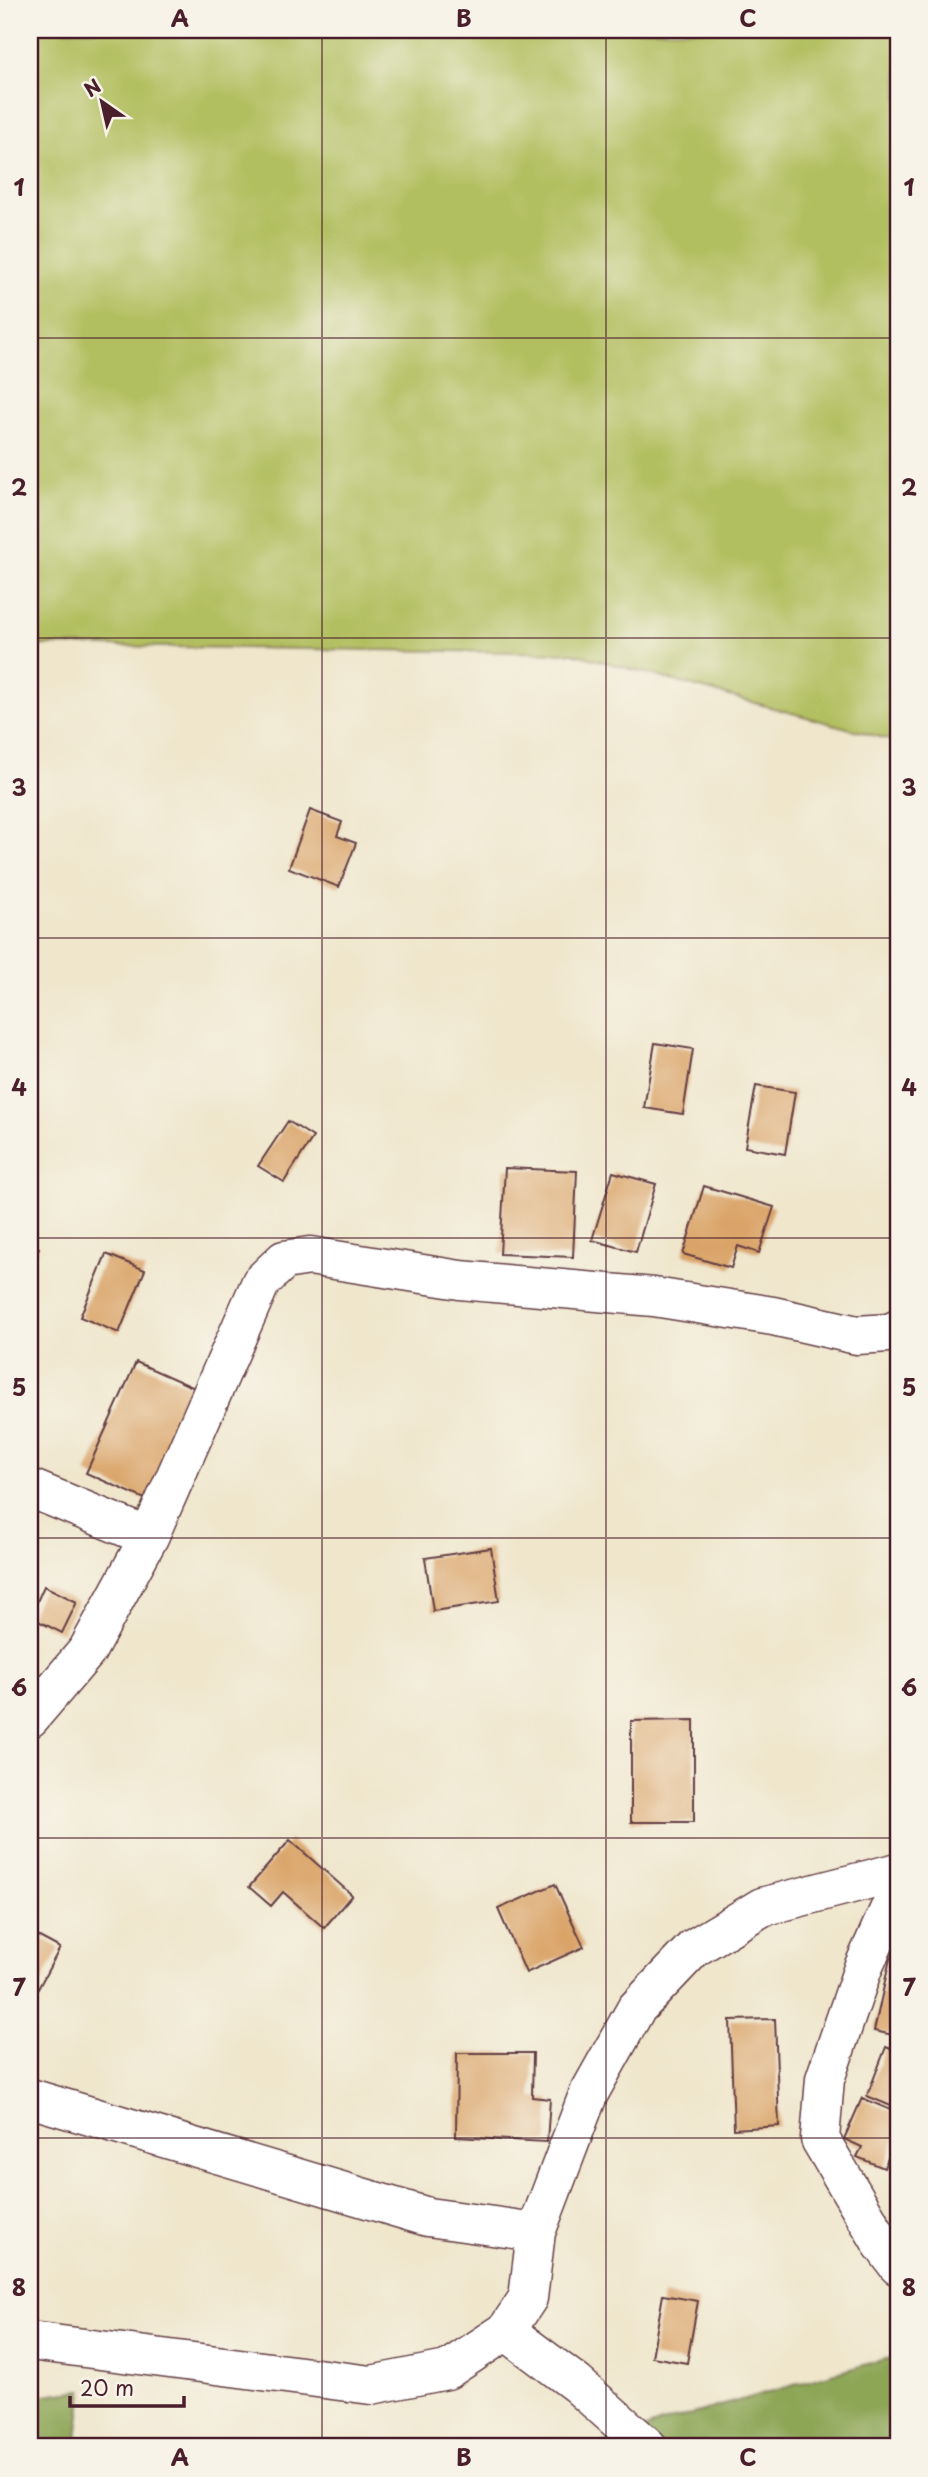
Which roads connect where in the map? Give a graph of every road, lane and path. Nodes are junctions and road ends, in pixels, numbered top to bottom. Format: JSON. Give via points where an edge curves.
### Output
{"nodes":[{"id":1,"x":898,"y":1329,"type":"edge"},
{"id":2,"x":30,"y":1488,"type":"edge"},
{"id":3,"x":149,"y":1537,"type":"junction"},
{"id":4,"x":30,"y":1718,"type":"edge"},
{"id":5,"x":898,"y":1872,"type":"edge"},
{"id":6,"x":898,"y":1890,"type":"edge"},
{"id":7,"x":30,"y":2098,"type":"edge"},
{"id":8,"x":536,"y":2232,"type":"junction"},
{"id":9,"x":898,"y":2266,"type":"edge"},
{"id":10,"x":506,"y":2331,"type":"junction"},
{"id":11,"x":30,"y":2341,"type":"edge"},
{"id":12,"x":648,"y":2447,"type":"edge"}],
"edges":[{"from":1,"to":3,"type":"street","via":[[857,1335],[654,1297],[460,1280],[310,1256],[284,1260],[261,1282]]},
{"from":2,"to":3,"type":"street"},
{"from":3,"to":4,"type":"street","via":[[87,1651]]},
{"from":5,"to":8,"type":"street","via":[[762,1907],[694,1948],[636,2009],[588,2095]]},
{"from":6,"to":9,"type":"street","via":[[863,1968],[825,2079],[820,2139]]},
{"from":7,"to":8,"type":"street","via":[[428,2217]]},
{"from":8,"to":10,"type":"street","via":[[527,2298]]},
{"from":10,"to":11,"type":"street","via":[[447,2370],[371,2385]]},
{"from":10,"to":12,"type":"street","via":[[577,2384]]}]}
